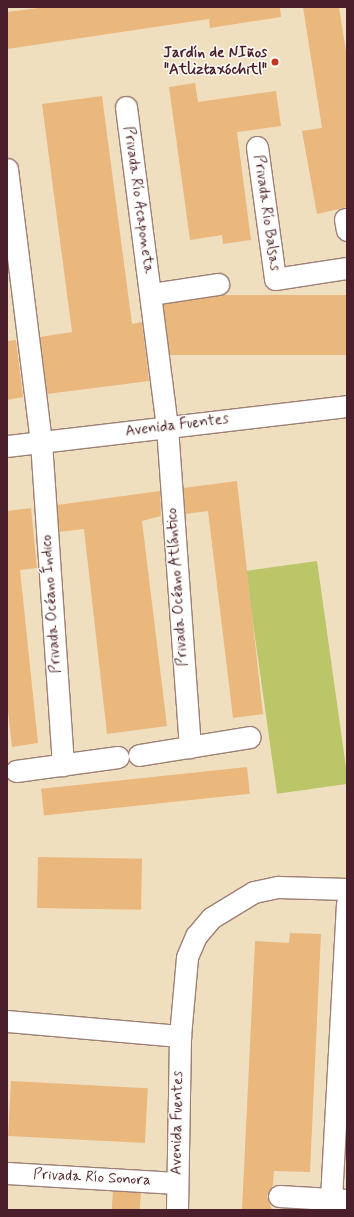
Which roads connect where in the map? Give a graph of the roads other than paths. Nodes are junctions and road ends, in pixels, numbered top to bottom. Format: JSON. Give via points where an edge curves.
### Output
{"nodes":[{"id":1,"x":126,"y":107,"type":"dead end"},
{"id":2,"x":257,"y":147,"type":"dead end"},
{"id":3,"x":7,"y":169,"type":"edge"},
{"id":4,"x":347,"y":268,"type":"edge"},
{"id":5,"x":218,"y":284,"type":"dead end"},
{"id":6,"x":151,"y":294,"type":"junction"},
{"id":7,"x":16,"y":308,"type":"edge"},
{"id":8,"x":347,"y":406,"type":"edge"},
{"id":9,"x":167,"y":427,"type":"junction"},
{"id":10,"x":41,"y":442,"type":"junction"},
{"id":11,"x":7,"y":446,"type":"edge"},
{"id":12,"x":250,"y":737,"type":"dead end"},
{"id":13,"x":190,"y":747,"type":"junction"},
{"id":14,"x":63,"y":765,"type":"junction"},
{"id":15,"x":16,"y":771,"type":"dead end"},
{"id":16,"x":347,"y":889,"type":"edge"},
{"id":17,"x":347,"y":903,"type":"edge"},
{"id":18,"x":7,"y":1021,"type":"edge"},
{"id":19,"x":180,"y":1036,"type":"junction"},
{"id":20,"x":7,"y":1173,"type":"edge"},
{"id":21,"x":177,"y":1182,"type":"junction"},
{"id":22,"x":279,"y":1196,"type":"dead end"},
{"id":23,"x":339,"y":1200,"type":"edge"},
{"id":24,"x":177,"y":1210,"type":"edge"}],
"edges":[{"from":1,"to":6,"type":"street","name":"Privada Río Acaponeta"},
{"from":2,"to":4,"type":"street","name":"Privada Río Balsas","via":[[275,279]]},
{"from":3,"to":7,"type":"street","name":"Privada Océano Índico"},
{"from":5,"to":6,"type":"street","name":"Privada Río Acaponeta"},
{"from":6,"to":9,"type":"street","name":"Privada Río Acaponeta"},
{"from":7,"to":10,"type":"street","name":"Privada Océano Índico"},
{"from":8,"to":9,"type":"street","name":"Avenida Fuentes"},
{"from":9,"to":10,"type":"street","name":"Avenida Fuentes"},
{"from":9,"to":13,"type":"street","name":"Privada Océano Atlántico"},
{"from":10,"to":11,"type":"street","name":"Avenida Fuentes"},
{"from":10,"to":14,"type":"street","name":"Privada Océano Índico"},
{"from":12,"to":13,"type":"street"},
{"from":13,"to":14,"type":"street"},
{"from":14,"to":15,"type":"street"},
{"from":16,"to":19,"type":"street","name":"Avenida Fuentes","via":[[278,887],[260,891],[234,902],[211,918],[196,936],[187,957]]},
{"from":17,"to":23,"type":"street"},
{"from":18,"to":19,"type":"street"},
{"from":19,"to":21,"type":"street","name":"Avenida Fuentes"},
{"from":20,"to":21,"type":"street","name":"Privada Río Sonora"},
{"from":21,"to":24,"type":"street","name":"Avenida Fuentes"},
{"from":22,"to":23,"type":"street"}]}
